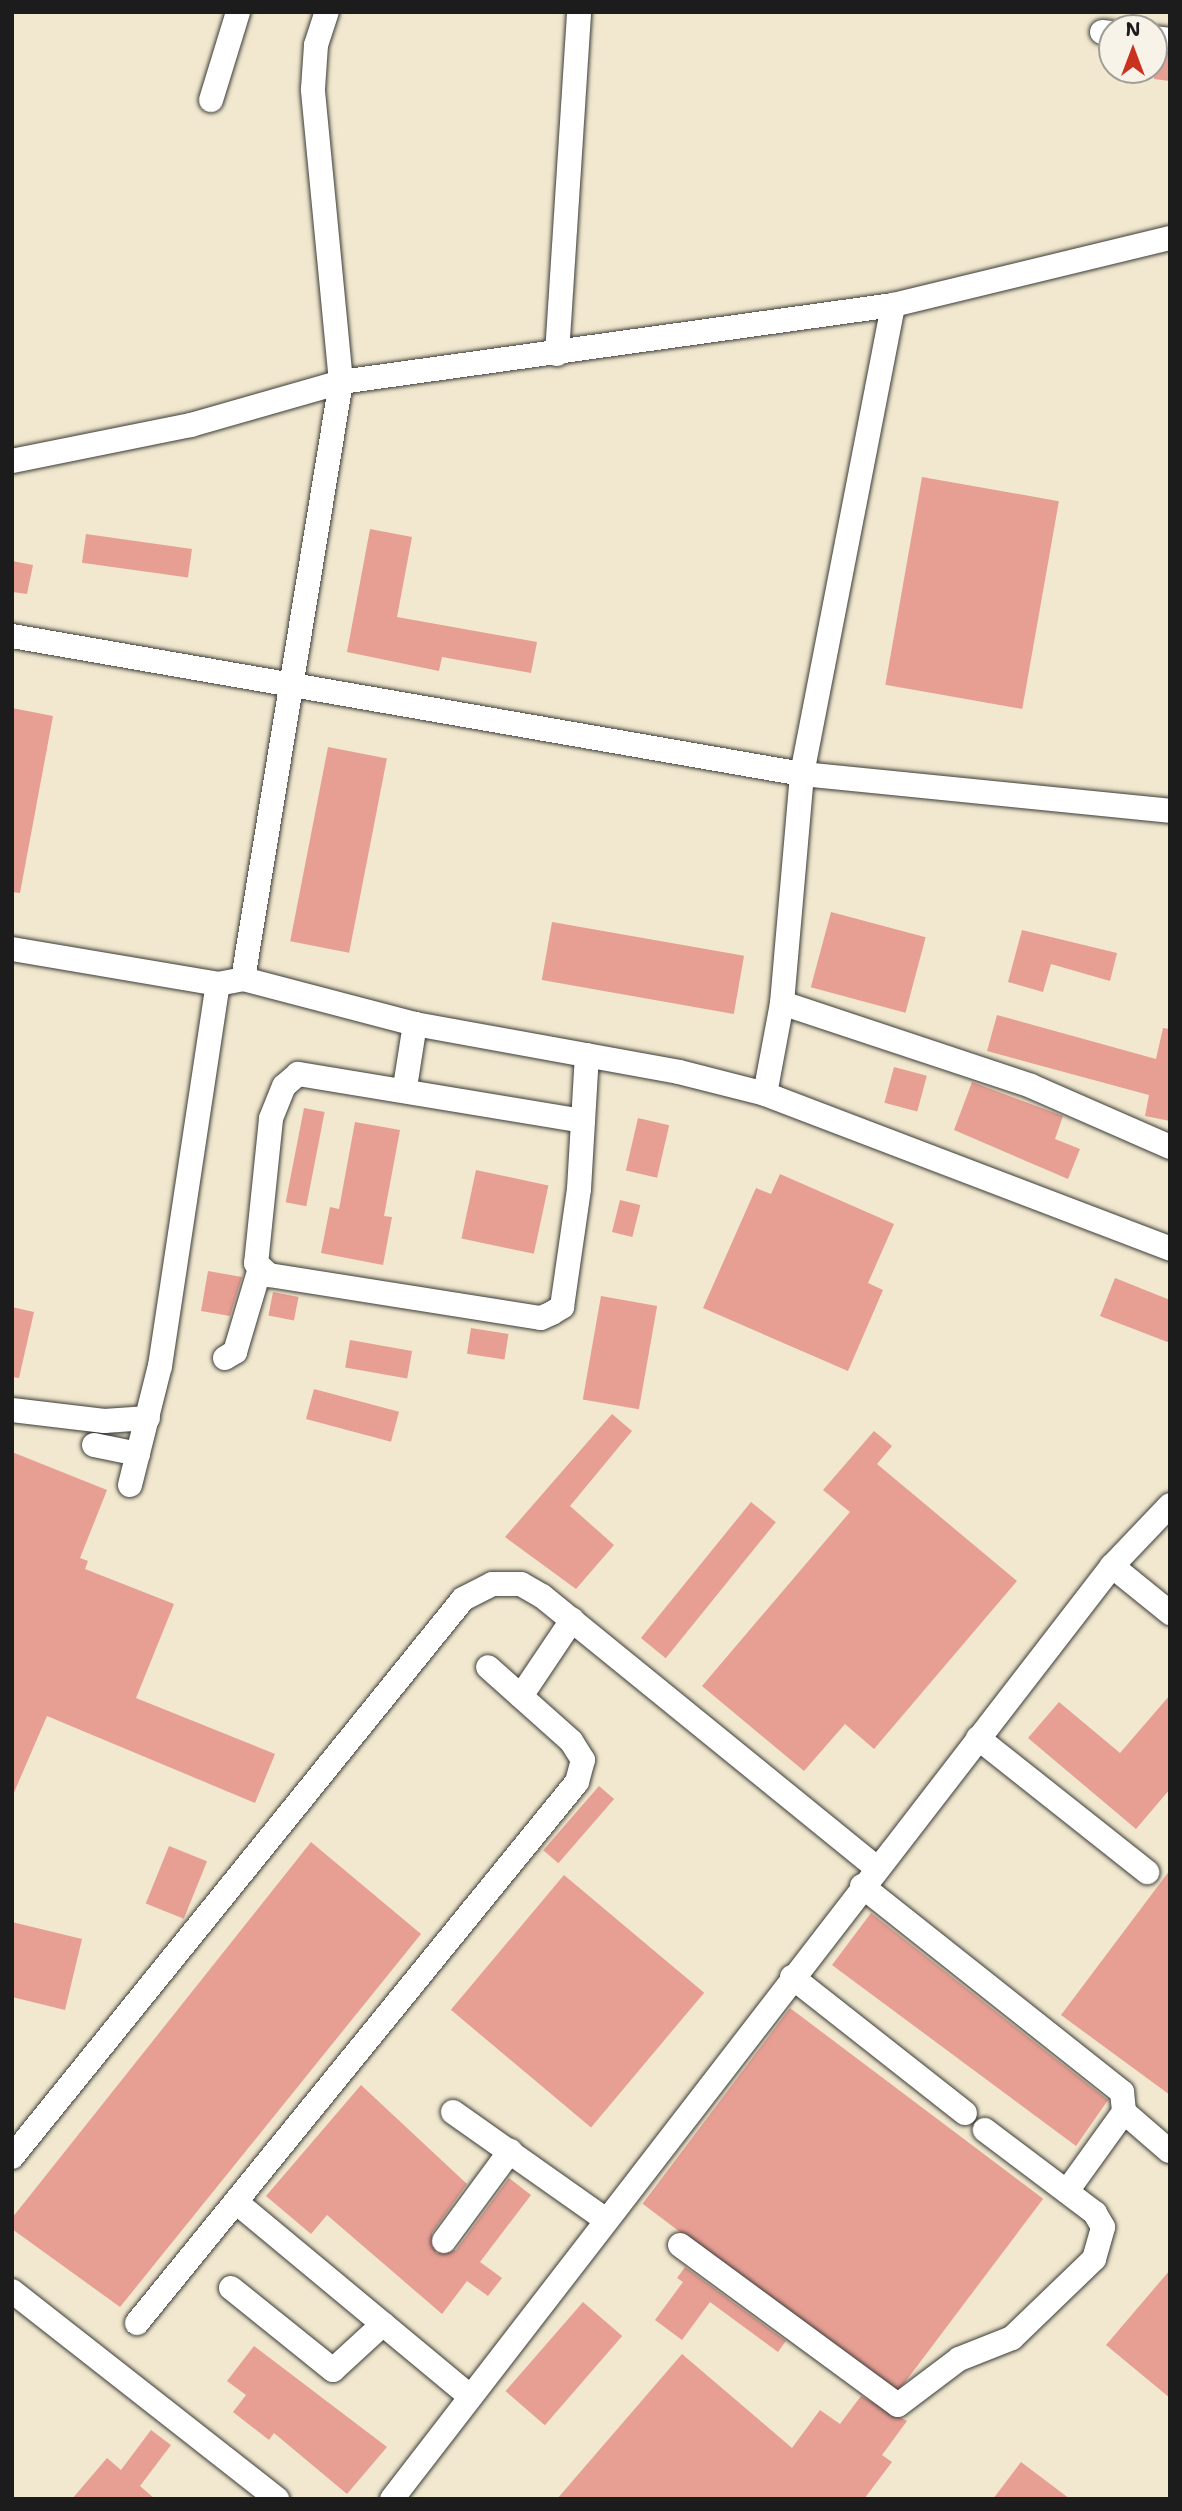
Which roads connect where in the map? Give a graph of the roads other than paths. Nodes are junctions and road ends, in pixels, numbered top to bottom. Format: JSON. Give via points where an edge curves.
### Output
{"nodes":[{"id":1,"x":238,"y":12,"type":"edge"},
{"id":2,"x":327,"y":12,"type":"edge"},
{"id":3,"x":579,"y":12,"type":"edge"},
{"id":4,"x":211,"y":100,"type":"dead end"},
{"id":5,"x":1170,"y":238,"type":"edge"},
{"id":6,"x":893,"y":305,"type":"junction"},
{"id":7,"x":557,"y":354,"type":"junction"},
{"id":8,"x":341,"y":382,"type":"junction"},
{"id":9,"x":12,"y":461,"type":"edge"},
{"id":10,"x":12,"y":636,"type":"edge"},
{"id":11,"x":294,"y":684,"type":"junction"},
{"id":12,"x":802,"y":774,"type":"junction"},
{"id":13,"x":1170,"y":811,"type":"edge"},
{"id":14,"x":12,"y":949,"type":"edge"},
{"id":15,"x":243,"y":979,"type":"junction"},
{"id":16,"x":218,"y":984,"type":"junction"},
{"id":17,"x":782,"y":1003,"type":"junction"},
{"id":18,"x":415,"y":1024,"type":"junction"},
{"id":19,"x":587,"y":1055,"type":"junction"},
{"id":20,"x":405,"y":1087,"type":"junction"},
{"id":21,"x":765,"y":1094,"type":"junction"},
{"id":22,"x":583,"y":1121,"type":"junction"},
{"id":23,"x":1170,"y":1147,"type":"edge"},
{"id":24,"x":1170,"y":1249,"type":"edge"},
{"id":25,"x":260,"y":1268,"type":"junction"},
{"id":26,"x":225,"y":1358,"type":"dead end"},
{"id":27,"x":12,"y":1410,"type":"edge"},
{"id":28,"x":148,"y":1418,"type":"junction"},
{"id":29,"x":93,"y":1444,"type":"dead end"},
{"id":30,"x":138,"y":1454,"type":"junction"},
{"id":31,"x":130,"y":1485,"type":"dead end"},
{"id":32,"x":1170,"y":1506,"type":"edge"},
{"id":33,"x":1112,"y":1566,"type":"junction"},
{"id":34,"x":1170,"y":1613,"type":"edge"},
{"id":35,"x":572,"y":1620,"type":"junction"},
{"id":36,"x":488,"y":1667,"type":"dead end"},
{"id":37,"x":521,"y":1696,"type":"junction"},
{"id":38,"x":978,"y":1738,"type":"junction"},
{"id":39,"x":1147,"y":1871,"type":"dead end"},
{"id":40,"x":870,"y":1877,"type":"junction"},
{"id":41,"x":792,"y":1977,"type":"junction"},
{"id":42,"x":453,"y":2112,"type":"dead end"},
{"id":43,"x":1124,"y":2112,"type":"junction"},
{"id":44,"x":965,"y":2113,"type":"dead end"},
{"id":45,"x":985,"y":2130,"type":"dead end"},
{"id":46,"x":510,"y":2151,"type":"junction"},
{"id":47,"x":1169,"y":2151,"type":"edge"},
{"id":48,"x":12,"y":2157,"type":"edge"},
{"id":49,"x":1067,"y":2191,"type":"junction"},
{"id":50,"x":236,"y":2202,"type":"junction"},
{"id":51,"x":606,"y":2220,"type":"junction"},
{"id":52,"x":444,"y":2241,"type":"dead end"},
{"id":53,"x":680,"y":2245,"type":"dead end"},
{"id":54,"x":231,"y":2288,"type":"dead end"},
{"id":55,"x":12,"y":2291,"type":"edge"},
{"id":56,"x":138,"y":2323,"type":"dead end"},
{"id":57,"x":383,"y":2324,"type":"junction"},
{"id":58,"x":470,"y":2396,"type":"junction"},
{"id":59,"x":276,"y":2499,"type":"edge"},
{"id":60,"x":392,"y":2499,"type":"edge"}],
"edges":[{"from":1,"to":4,"type":"street"},
{"from":2,"to":8,"type":"street","via":[[316,45],[313,89]]},
{"from":3,"to":7,"type":"street"},
{"from":5,"to":6,"type":"street"},
{"from":6,"to":7,"type":"street"},
{"from":6,"to":12,"type":"street"},
{"from":7,"to":8,"type":"street"},
{"from":8,"to":9,"type":"street","via":[[191,425]]},
{"from":8,"to":11,"type":"street"},
{"from":10,"to":11,"type":"street"},
{"from":11,"to":12,"type":"street"},
{"from":11,"to":15,"type":"street"},
{"from":12,"to":13,"type":"street"},
{"from":12,"to":17,"type":"street"},
{"from":14,"to":16,"type":"street"},
{"from":15,"to":16,"type":"street"},
{"from":15,"to":18,"type":"street"},
{"from":16,"to":28,"type":"street"},
{"from":17,"to":21,"type":"street"},
{"from":17,"to":23,"type":"street","via":[[1031,1086]]},
{"from":18,"to":19,"type":"street"},
{"from":18,"to":20,"type":"street"},
{"from":19,"to":21,"type":"street"},
{"from":19,"to":22,"type":"street"},
{"from":20,"to":22,"type":"street"},
{"from":20,"to":25,"type":"street","via":[[298,1073],[284,1086],[271,1119],[255,1241]]},
{"from":21,"to":24,"type":"street"},
{"from":22,"to":25,"type":"street","via":[[562,1307],[552,1313],[513,1314],[269,1275]]},
{"from":25,"to":26,"type":"street","via":[[235,1352]]},
{"from":27,"to":28,"type":"street","via":[[104,1421]]},
{"from":28,"to":30,"type":"street"},
{"from":29,"to":30,"type":"street"},
{"from":30,"to":31,"type":"street"},
{"from":32,"to":33,"type":"street"},
{"from":33,"to":34,"type":"street"},
{"from":33,"to":38,"type":"street"},
{"from":35,"to":37,"type":"street"},
{"from":35,"to":40,"type":"street"},
{"from":35,"to":48,"type":"street","via":[[521,1584],[492,1584],[463,1599]]},
{"from":36,"to":37,"type":"street"},
{"from":37,"to":50,"type":"street","via":[[571,1741],[583,1760],[577,1782]]},
{"from":38,"to":39,"type":"street"},
{"from":38,"to":40,"type":"street"},
{"from":40,"to":41,"type":"street"},
{"from":40,"to":43,"type":"street","via":[[1122,2092]]},
{"from":41,"to":44,"type":"street"},
{"from":41,"to":51,"type":"street"},
{"from":42,"to":46,"type":"street"},
{"from":43,"to":47,"type":"street"},
{"from":43,"to":49,"type":"street"},
{"from":45,"to":49,"type":"street"},
{"from":46,"to":51,"type":"street"},
{"from":46,"to":52,"type":"street"},
{"from":49,"to":53,"type":"street","via":[[1103,2227],[1094,2259],[1012,2339],[959,2359],[898,2405]]},
{"from":50,"to":56,"type":"street"},
{"from":50,"to":57,"type":"street"},
{"from":51,"to":58,"type":"street"},
{"from":54,"to":57,"type":"street","via":[[333,2370]]},
{"from":55,"to":59,"type":"street"},
{"from":57,"to":58,"type":"street"},
{"from":58,"to":60,"type":"street"}]}
